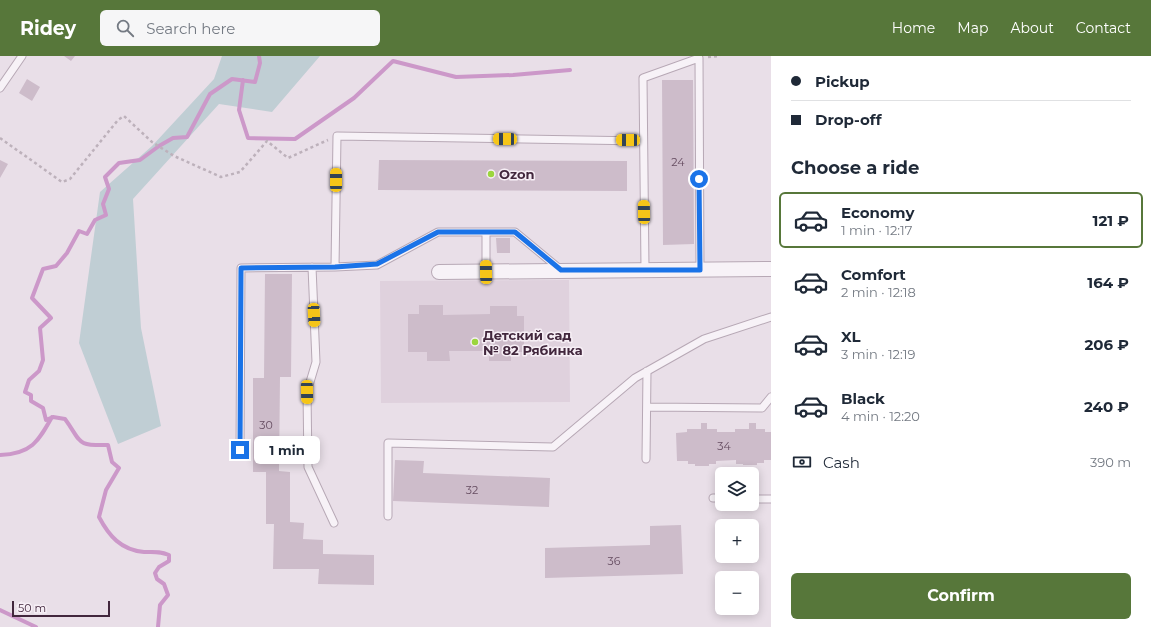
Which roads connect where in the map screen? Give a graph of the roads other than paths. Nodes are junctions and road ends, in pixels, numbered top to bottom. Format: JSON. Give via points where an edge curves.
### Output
{"nodes":[{"id":1,"x":22,"y":56,"type":"edge"},
{"id":2,"x":0,"y":88,"type":"edge"},
{"id":3,"x":643,"y":141,"type":"junction"},
{"id":4,"x":486,"y":232,"type":"junction"},
{"id":5,"x":312,"y":267,"type":"junction"},
{"id":6,"x":335,"y":267,"type":"junction"},
{"id":7,"x":645,"y":269,"type":"junction"},
{"id":8,"x":771,"y":269,"type":"edge"},
{"id":9,"x":561,"y":270,"type":"junction"},
{"id":10,"x":700,"y":270,"type":"junction"},
{"id":11,"x":439,"y":272,"type":"dead end"},
{"id":12,"x":486,"y":272,"type":"junction"},
{"id":13,"x":771,"y":317,"type":"edge"},
{"id":14,"x":647,"y":371,"type":"junction"},
{"id":15,"x":771,"y":397,"type":"edge"},
{"id":16,"x":648,"y":407,"type":"junction"},
{"id":17,"x":240,"y":450,"type":"dead end"},
{"id":18,"x":646,"y":459,"type":"dead end"},
{"id":19,"x":759,"y":499,"type":"edge"},
{"id":20,"x":771,"y":499,"type":"edge"},
{"id":21,"x":388,"y":516,"type":"dead end"},
{"id":22,"x":334,"y":523,"type":"dead end"}],
"edges":[{"from":1,"to":2,"type":"lane"},
{"from":3,"to":6,"type":"lane","via":[[336,136]]},
{"from":3,"to":7,"type":"lane"},
{"from":3,"to":10,"type":"lane","via":[[642,78],[699,58]]},
{"from":4,"to":6,"type":"lane","via":[[438,232],[377,264]]},
{"from":4,"to":9,"type":"lane","via":[[515,232]]},
{"from":4,"to":12,"type":"lane"},
{"from":5,"to":6,"type":"lane"},
{"from":5,"to":17,"type":"lane","via":[[241,268]]},
{"from":5,"to":22,"type":"lane","via":[[316,362],[307,392],[308,467]]},
{"from":7,"to":9,"type":"street"},
{"from":7,"to":10,"type":"street"},
{"from":8,"to":10,"type":"street"},
{"from":9,"to":12,"type":"street"},
{"from":11,"to":12,"type":"street"},
{"from":13,"to":14,"type":"lane","via":[[704,339]]},
{"from":14,"to":16,"type":"lane"},
{"from":14,"to":21,"type":"lane","via":[[635,378],[553,447],[388,443]]},
{"from":15,"to":16,"type":"lane","via":[[762,408]]},
{"from":16,"to":18,"type":"lane"},
{"from":19,"to":20,"type":"lane"}]}
